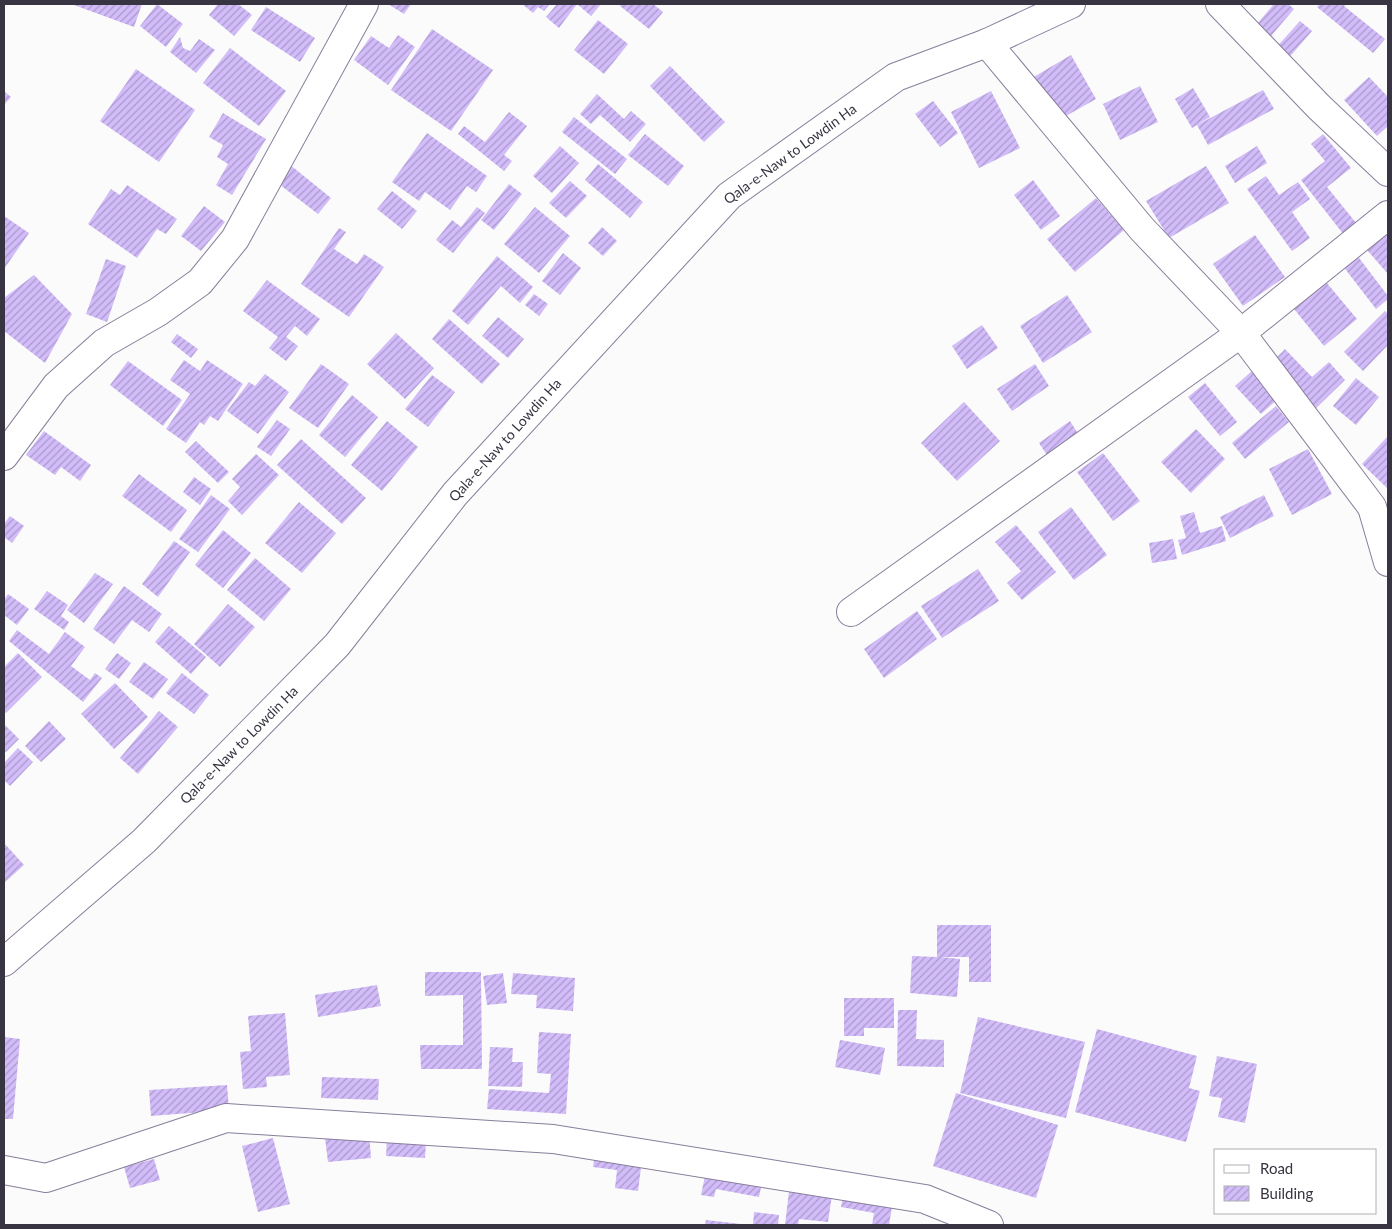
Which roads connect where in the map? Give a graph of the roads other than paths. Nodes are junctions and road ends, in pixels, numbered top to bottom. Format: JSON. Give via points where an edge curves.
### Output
{"nodes":[{"id":1,"x":364,"y":4,"type":"edge"},
{"id":2,"x":1071,"y":4,"type":"edge"},
{"id":3,"x":1220,"y":4,"type":"edge"},
{"id":4,"x":987,"y":43,"type":"junction"},
{"id":5,"x":1388,"y":172,"type":"edge"},
{"id":6,"x":1388,"y":215,"type":"edge"},
{"id":7,"x":1241,"y":332,"type":"junction"},
{"id":8,"x":4,"y":456,"type":"edge"},
{"id":9,"x":1388,"y":562,"type":"edge"},
{"id":10,"x":850,"y":612,"type":"dead end"},
{"id":11,"x":4,"y":962,"type":"edge"},
{"id":12,"x":4,"y":1170,"type":"edge"},
{"id":13,"x":989,"y":1225,"type":"edge"}],
"edges":[{"from":1,"to":8,"type":"street","via":[[235,239],[200,282],[158,312],[104,343],[56,386]]},
{"from":2,"to":4,"type":"street","name":"Qala-e-Naw to Lowdin Ha"},
{"from":3,"to":5,"type":"street","via":[[1319,107]]},
{"from":4,"to":7,"type":"street","via":[[1142,228]]},
{"from":4,"to":11,"type":"street","name":"Qala-e-Naw to Lowdin Ha","via":[[896,77],[729,196],[455,494],[337,645],[144,841]]},
{"from":6,"to":7,"type":"street"},
{"from":7,"to":9,"type":"street","via":[[1372,507]]},
{"from":7,"to":10,"type":"street"},
{"from":12,"to":13,"type":"street","via":[[46,1178],[226,1118],[552,1139],[925,1199]]}]}
